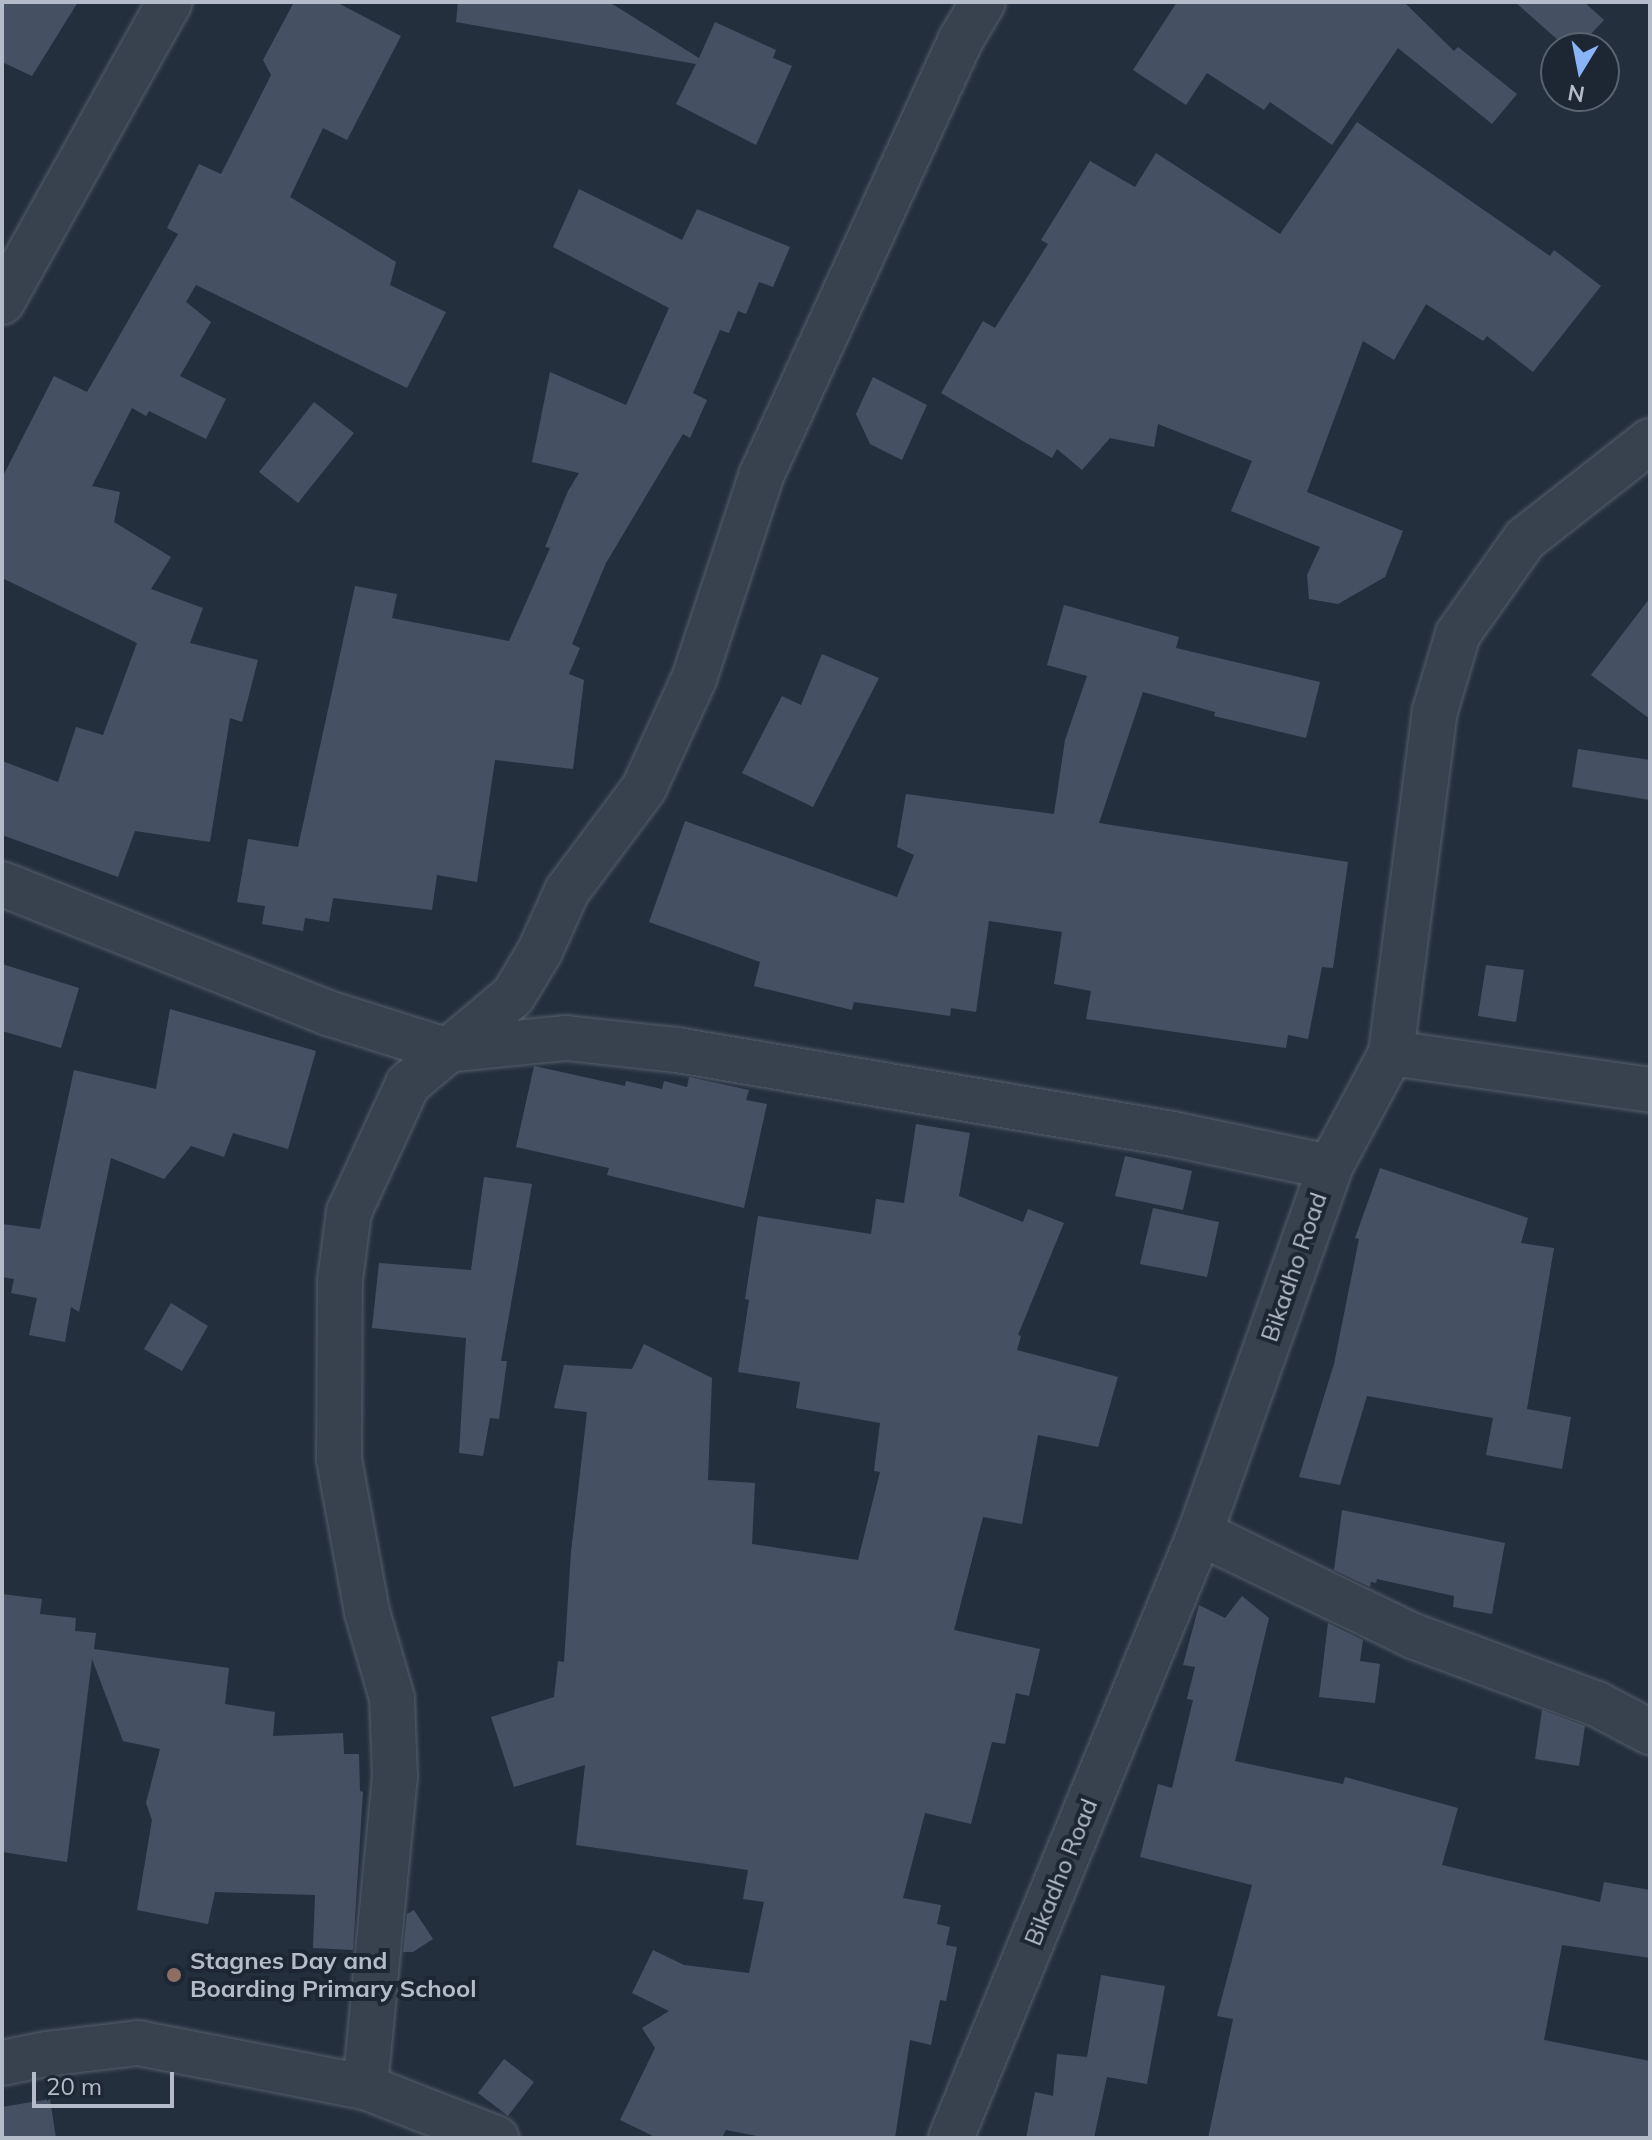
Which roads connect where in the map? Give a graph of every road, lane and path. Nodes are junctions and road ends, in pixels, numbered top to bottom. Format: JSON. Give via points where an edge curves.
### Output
{"nodes":[{"id":1,"x":170,"y":2,"type":"edge"},
{"id":2,"x":983,"y":2,"type":"edge"},
{"id":3,"x":2,"y":302,"type":"edge"},
{"id":4,"x":1650,"y":441,"type":"edge"},
{"id":5,"x":2,"y":884,"type":"edge"},
{"id":6,"x":445,"y":1050,"type":"junction"},
{"id":7,"x":1391,"y":1053,"type":"junction"},
{"id":8,"x":1650,"y":1090,"type":"edge"},
{"id":9,"x":1330,"y":1167,"type":"junction"},
{"id":10,"x":1200,"y":1533,"type":"junction"},
{"id":11,"x":1650,"y":1732,"type":"edge"},
{"id":12,"x":2,"y":2063,"type":"edge"},
{"id":13,"x":365,"y":2087,"type":"junction"},
{"id":14,"x":496,"y":2138,"type":"edge"},
{"id":15,"x":951,"y":2138,"type":"edge"}],
"edges":[{"from":1,"to":3,"type":"street"},
{"from":2,"to":6,"type":"street","via":[[960,41],[761,476],[694,679],[644,788],[567,891],[513,996]]},
{"from":4,"to":7,"type":"street","name":"Bikadho Road","via":[[1525,539],[1458,634],[1435,711]]},
{"from":5,"to":6,"type":"street","via":[[328,1013]]},
{"from":6,"to":9,"type":"street","via":[[566,1038],[677,1050],[1173,1134]]},
{"from":6,"to":13,"type":"street","via":[[408,1084],[349,1212],[340,1280],[339,1459],[367,1612],[392,1698],[394,1762]]},
{"from":7,"to":8,"type":"street"},
{"from":7,"to":9,"type":"street","name":"Bikadho Road"},
{"from":9,"to":10,"type":"street","name":"Bikadho Road"},
{"from":10,"to":11,"type":"street","via":[[1413,1636],[1597,1704]]},
{"from":10,"to":15,"type":"street","name":"Bikadho Road"},
{"from":12,"to":13,"type":"street","via":[[138,2043]]},
{"from":13,"to":14,"type":"street"}]}
